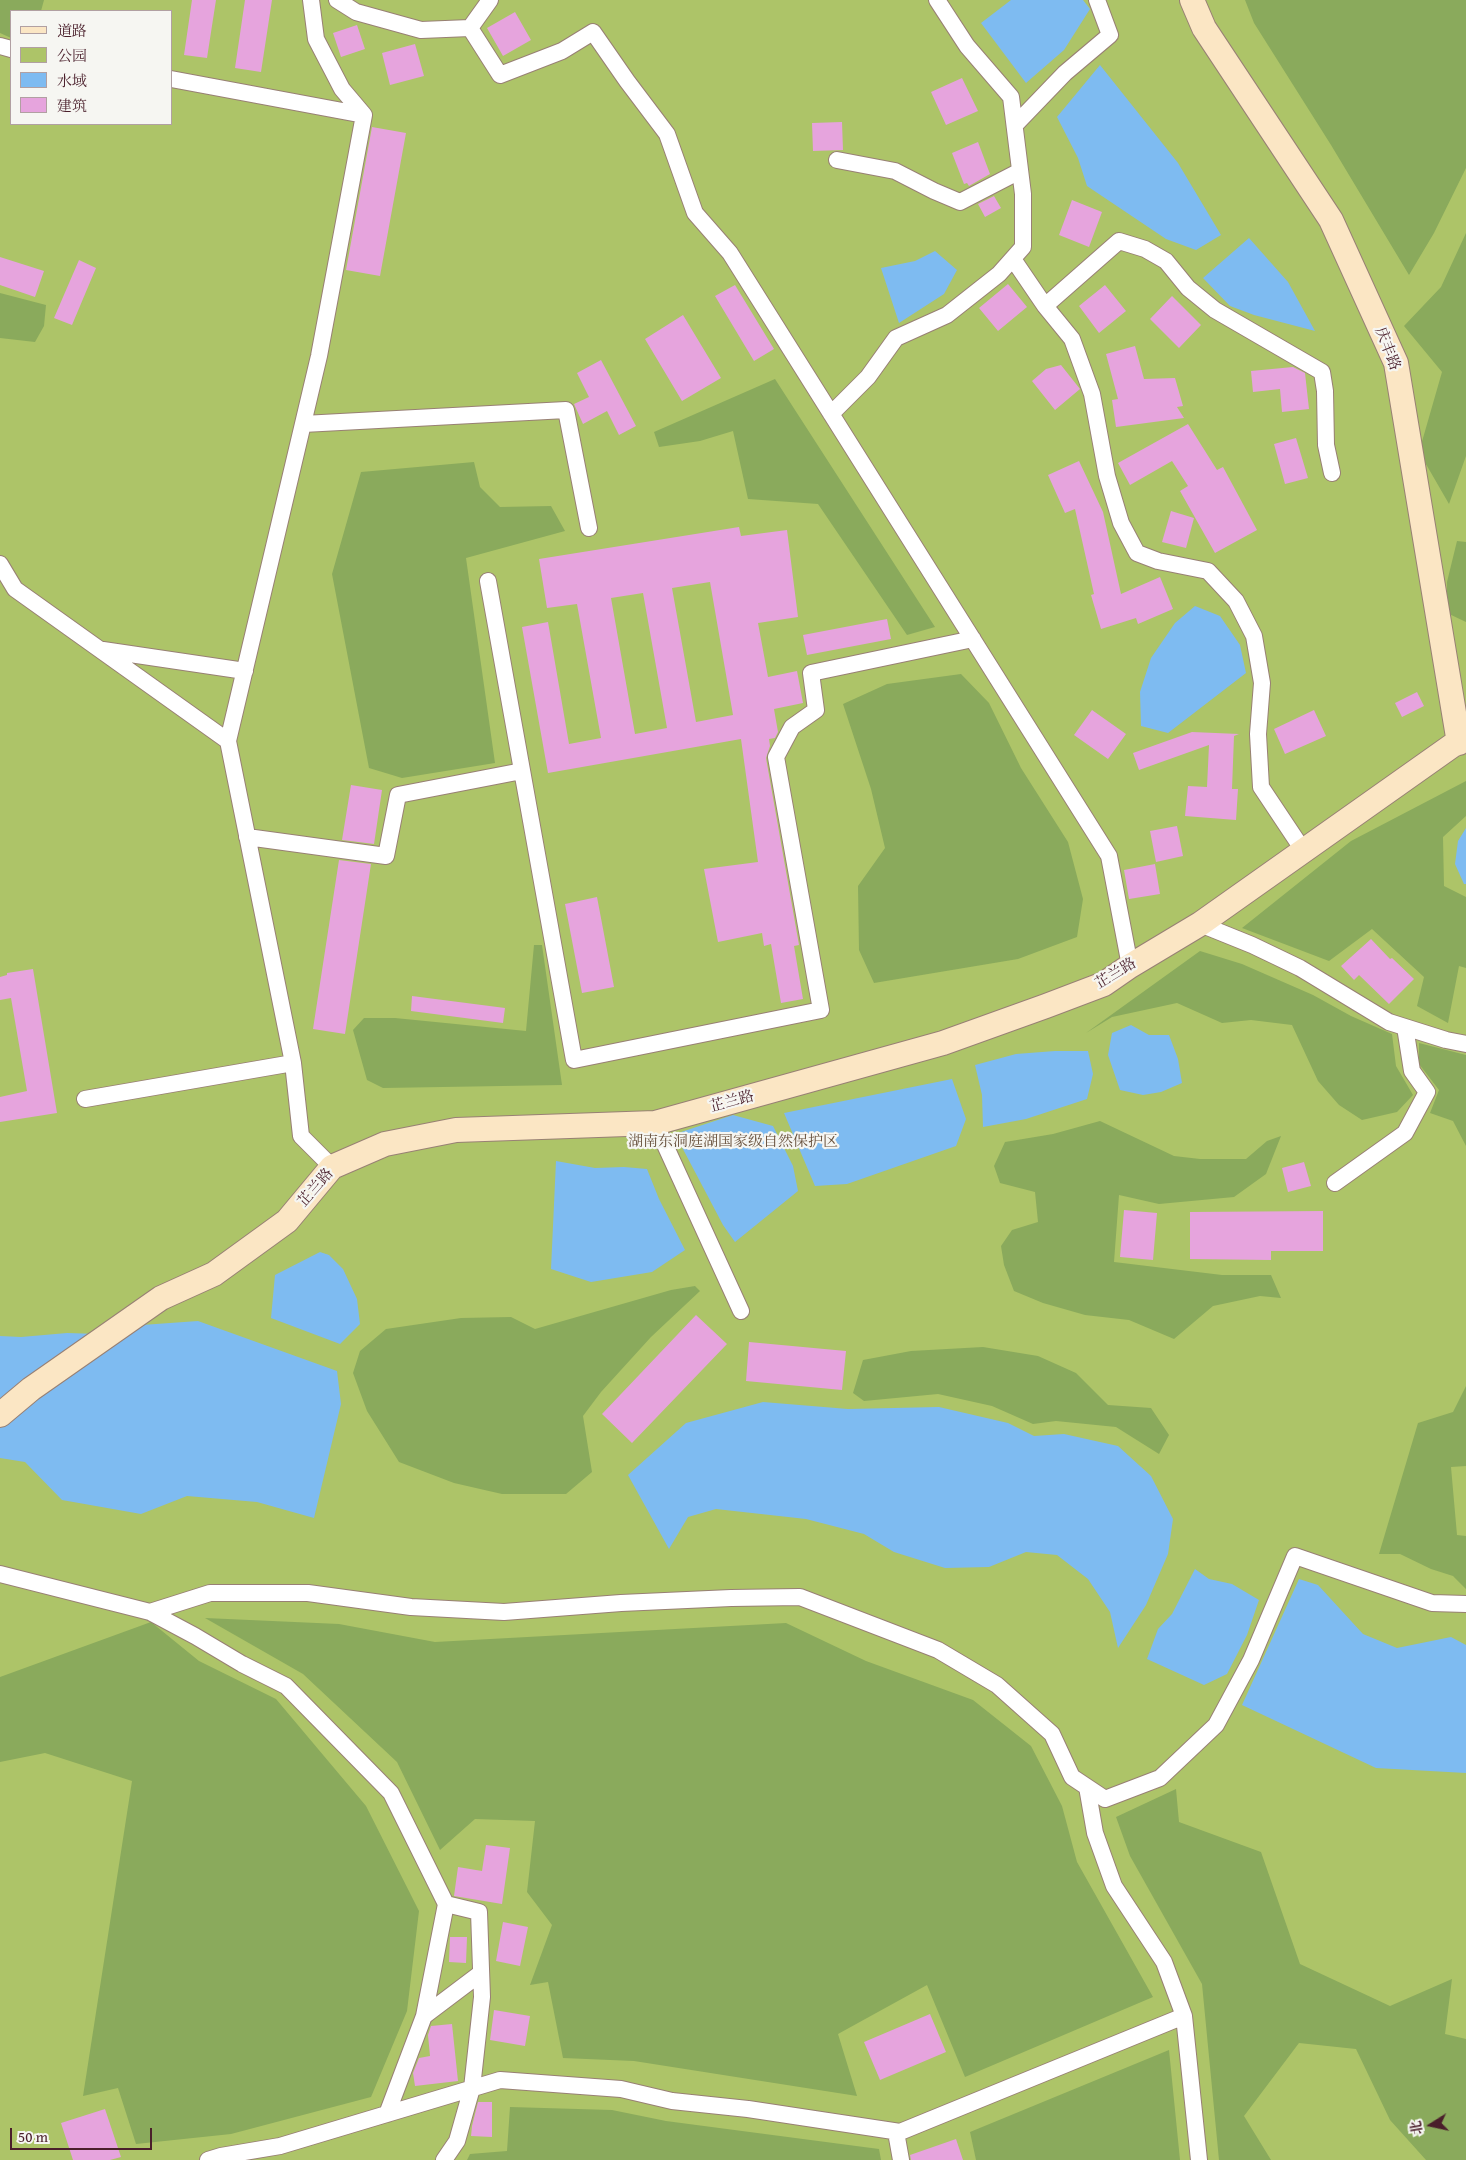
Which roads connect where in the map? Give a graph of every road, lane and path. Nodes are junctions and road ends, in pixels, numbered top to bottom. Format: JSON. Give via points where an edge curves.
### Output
{"nodes":[{"id":1,"x":311,"y":0,"type":"edge"},
{"id":2,"x":337,"y":0,"type":"edge"},
{"id":3,"x":490,"y":0,"type":"edge"},
{"id":4,"x":937,"y":0,"type":"edge"},
{"id":5,"x":1098,"y":0,"type":"edge"},
{"id":6,"x":1192,"y":0,"type":"edge"},
{"id":7,"x":470,"y":28,"type":"junction"},
{"id":8,"x":172,"y":79,"type":"edge"},
{"id":9,"x":364,"y":115,"type":"junction"},
{"id":10,"x":1015,"y":126,"type":"junction"},
{"id":11,"x":837,"y":160,"type":"dead end"},
{"id":12,"x":1020,"y":171,"type":"junction"},
{"id":13,"x":1013,"y":259,"type":"junction"},
{"id":14,"x":1045,"y":306,"type":"junction"},
{"id":15,"x":831,"y":414,"type":"junction"},
{"id":16,"x":303,"y":424,"type":"junction"},
{"id":17,"x":1332,"y":473,"type":"dead end"},
{"id":18,"x":589,"y":528,"type":"dead end"},
{"id":19,"x":0,"y":564,"type":"edge"},
{"id":20,"x":488,"y":581,"type":"dead end"},
{"id":21,"x":973,"y":639,"type":"junction"},
{"id":22,"x":99,"y":649,"type":"junction"},
{"id":23,"x":244,"y":672,"type":"junction"},
{"id":24,"x":228,"y":741,"type":"junction"},
{"id":25,"x":1463,"y":741,"type":"edge"},
{"id":26,"x":522,"y":771,"type":"junction"},
{"id":27,"x":248,"y":837,"type":"junction"},
{"id":28,"x":1303,"y":850,"type":"junction"},
{"id":29,"x":1200,"y":924,"type":"junction"},
{"id":30,"x":1130,"y":966,"type":"junction"},
{"id":31,"x":1405,"y":1027,"type":"junction"},
{"id":32,"x":1466,"y":1044,"type":"edge"},
{"id":33,"x":293,"y":1062,"type":"junction"},
{"id":34,"x":85,"y":1099,"type":"dead end"},
{"id":35,"x":656,"y":1123,"type":"junction"},
{"id":36,"x":332,"y":1167,"type":"junction"},
{"id":37,"x":1334,"y":1183,"type":"dead end"},
{"id":38,"x":741,"y":1311,"type":"dead end"},
{"id":39,"x":0,"y":1415,"type":"edge"},
{"id":40,"x":0,"y":1574,"type":"edge"},
{"id":41,"x":1466,"y":1604,"type":"edge"},
{"id":42,"x":150,"y":1612,"type":"junction"},
{"id":43,"x":1087,"y":1787,"type":"junction"},
{"id":44,"x":446,"y":1904,"type":"junction"},
{"id":45,"x":481,"y":1972,"type":"junction"},
{"id":46,"x":424,"y":2016,"type":"junction"},
{"id":47,"x":1184,"y":2016,"type":"junction"},
{"id":48,"x":472,"y":2088,"type":"junction"},
{"id":49,"x":387,"y":2114,"type":"junction"},
{"id":50,"x":896,"y":2132,"type":"junction"},
{"id":51,"x":208,"y":2160,"type":"edge"},
{"id":52,"x":444,"y":2160,"type":"edge"},
{"id":53,"x":901,"y":2160,"type":"edge"},
{"id":54,"x":1199,"y":2160,"type":"edge"}],
"edges":[{"from":1,"to":9,"type":"street","via":[[316,39],[342,89]]},
{"from":2,"to":7,"type":"street","via":[[356,12],[421,30]]},
{"from":3,"to":7,"type":"street"},
{"from":4,"to":10,"type":"street","via":[[967,46],[1012,97]]},
{"from":5,"to":10,"type":"street","via":[[1110,35],[1065,74]]},
{"from":6,"to":25,"type":"street","name":"庆丰路","via":[[1204,28],[1331,220],[1396,363]]},
{"from":7,"to":15,"type":"street","via":[[500,75],[562,51],[593,32],[667,134],[696,213],[730,253]]},
{"from":8,"to":9,"type":"street"},
{"from":9,"to":16,"type":"street","via":[[319,356]]},
{"from":10,"to":12,"type":"street"},
{"from":11,"to":12,"type":"street","via":[[895,171],[960,202]]},
{"from":12,"to":13,"type":"street","via":[[1024,247]]},
{"from":13,"to":14,"type":"street"},
{"from":13,"to":15,"type":"street","via":[[999,274],[947,314],[896,338],[868,377]]},
{"from":14,"to":17,"type":"street","via":[[1119,241],[1145,249],[1166,261],[1188,288],[1215,310],[1322,372],[1326,446]]},
{"from":14,"to":28,"type":"street","via":[[1072,340],[1092,394],[1107,476],[1121,524],[1137,553],[1158,561],[1208,571],[1236,601],[1254,636],[1262,683],[1258,734],[1261,787]]},
{"from":15,"to":21,"type":"street"},
{"from":16,"to":18,"type":"street","via":[[566,410]]},
{"from":16,"to":23,"type":"street"},
{"from":19,"to":22,"type":"street","via":[[15,589]]},
{"from":20,"to":26,"type":"street"},
{"from":21,"to":26,"type":"street","via":[[812,673],[816,710],[792,727],[776,757],[821,1010],[574,1060]]},
{"from":21,"to":30,"type":"street","via":[[1109,856]]},
{"from":22,"to":23,"type":"street"},
{"from":22,"to":24,"type":"street"},
{"from":23,"to":24,"type":"street"},
{"from":24,"to":27,"type":"street"},
{"from":25,"to":28,"type":"street","name":"芷兰路"},
{"from":26,"to":27,"type":"street","via":[[398,795],[386,856]]},
{"from":27,"to":33,"type":"street"},
{"from":28,"to":29,"type":"street","name":"芷兰路"},
{"from":29,"to":30,"type":"street","name":"芷兰路"},
{"from":29,"to":31,"type":"street","via":[[1300,968],[1389,1022]]},
{"from":30,"to":35,"type":"street","name":"芷兰路","via":[[1104,984],[943,1043]]},
{"from":31,"to":32,"type":"street"},
{"from":31,"to":37,"type":"street","via":[[1412,1071],[1427,1092],[1405,1133]]},
{"from":33,"to":34,"type":"street"},
{"from":33,"to":36,"type":"street","via":[[301,1136]]},
{"from":35,"to":36,"type":"street","name":"芷兰路","via":[[456,1130],[385,1144]]},
{"from":35,"to":38,"type":"street"},
{"from":36,"to":39,"type":"street","name":"芷兰路","via":[[287,1221],[214,1274],[161,1298]]},
{"from":40,"to":42,"type":"street"},
{"from":41,"to":43,"type":"street","via":[[1432,1603],[1295,1556],[1250,1660],[1216,1726],[1160,1778],[1105,1799]]},
{"from":42,"to":43,"type":"street","via":[[210,1593],[308,1593],[410,1607],[504,1612],[681,1600],[800,1597],[938,1650],[997,1685],[1052,1734],[1072,1777]]},
{"from":42,"to":44,"type":"street","via":[[286,1686],[391,1793]]},
{"from":43,"to":47,"type":"street","via":[[1095,1833],[1114,1886],[1164,1962]]},
{"from":44,"to":45,"type":"street","via":[[479,1912]]},
{"from":44,"to":46,"type":"street"},
{"from":45,"to":46,"type":"street"},
{"from":45,"to":48,"type":"street","via":[[482,1997]]},
{"from":46,"to":49,"type":"street"},
{"from":47,"to":50,"type":"street"},
{"from":47,"to":54,"type":"street"},
{"from":48,"to":49,"type":"street"},
{"from":48,"to":50,"type":"street","via":[[500,2080],[621,2089],[672,2101]]},
{"from":48,"to":52,"type":"street","via":[[457,2141]]},
{"from":49,"to":51,"type":"street","via":[[280,2146]]},
{"from":50,"to":53,"type":"street"}]}
